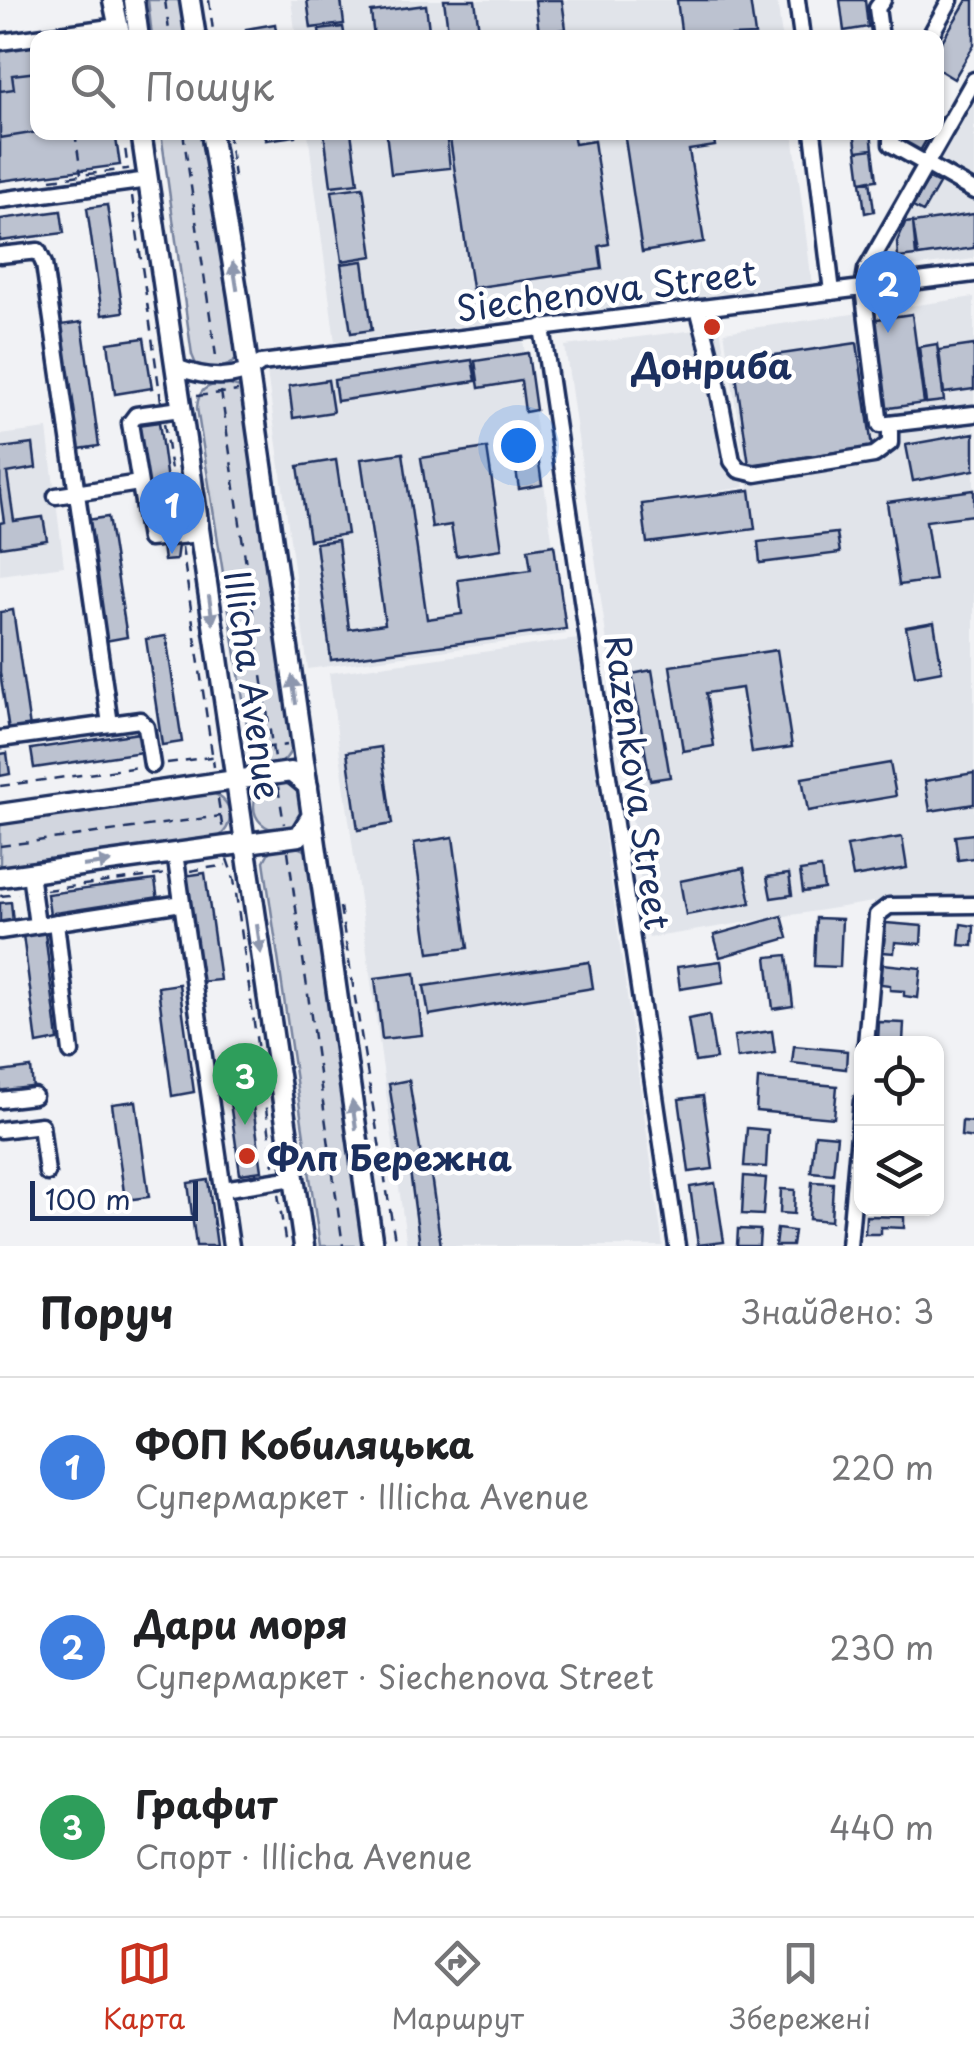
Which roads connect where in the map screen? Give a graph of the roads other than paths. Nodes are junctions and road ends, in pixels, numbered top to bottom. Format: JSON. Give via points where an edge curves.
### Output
{"nodes":[{"id":1,"x":114,"y":0,"type":"edge"},
{"id":2,"x":124,"y":0,"type":"edge"},
{"id":3,"x":134,"y":0,"type":"edge"},
{"id":4,"x":190,"y":0,"type":"edge"},
{"id":5,"x":797,"y":0,"type":"edge"},
{"id":6,"x":883,"y":0,"type":"edge"},
{"id":7,"x":950,"y":0,"type":"edge"},
{"id":8,"x":121,"y":30,"type":"edge"},
{"id":9,"x":122,"y":30,"type":"edge"},
{"id":10,"x":138,"y":30,"type":"edge"},
{"id":11,"x":195,"y":30,"type":"edge"},
{"id":12,"x":801,"y":30,"type":"edge"},
{"id":13,"x":880,"y":30,"type":"edge"},
{"id":14,"x":933,"y":30,"type":"edge"},
{"id":15,"x":30,"y":40,"type":"edge"},
{"id":16,"x":0,"y":42,"type":"edge"},
{"id":17,"x":974,"y":80,"type":"edge"},
{"id":18,"x":944,"y":132,"type":"edge"},
{"id":19,"x":143,"y":140,"type":"edge"},
{"id":20,"x":212,"y":140,"type":"edge"},
{"id":21,"x":814,"y":140,"type":"edge"},
{"id":22,"x":892,"y":140,"type":"edge"},
{"id":23,"x":940,"y":140,"type":"edge"},
{"id":24,"x":926,"y":164,"type":"junction"},
{"id":25,"x":148,"y":180,"type":"junction"},
{"id":26,"x":974,"y":191,"type":"edge"},
{"id":27,"x":0,"y":200,"type":"edge"},
{"id":28,"x":0,"y":255,"type":"edge"},
{"id":29,"x":974,"y":274,"type":"edge"},
{"id":30,"x":863,"y":288,"type":"junction"},
{"id":31,"x":832,"y":292,"type":"junction"},
{"id":32,"x":698,"y":308,"type":"junction"},
{"id":33,"x":542,"y":327,"type":"junction"},
{"id":34,"x":176,"y":368,"type":"junction"},
{"id":35,"x":250,"y":381,"type":"junction"},
{"id":36,"x":174,"y":407,"type":"junction"},
{"id":37,"x":974,"y":414,"type":"edge"},
{"id":38,"x":890,"y":424,"type":"junction"},
{"id":39,"x":139,"y":483,"type":"junction"},
{"id":40,"x":77,"y":492,"type":"junction"},
{"id":41,"x":56,"y":496,"type":"dead end"},
{"id":42,"x":190,"y":535,"type":"junction"},
{"id":43,"x":110,"y":724,"type":"junction"},
{"id":44,"x":0,"y":739,"type":"edge"},
{"id":45,"x":152,"y":765,"type":"road end"},
{"id":46,"x":236,"y":780,"type":"junction"},
{"id":47,"x":308,"y":786,"type":"junction"},
{"id":48,"x":0,"y":814,"type":"edge"},
{"id":49,"x":312,"y":815,"type":"junction"},
{"id":50,"x":245,"y":843,"type":"junction"},
{"id":51,"x":175,"y":853,"type":"junction"},
{"id":52,"x":0,"y":877,"type":"edge"},
{"id":53,"x":32,"y":882,"type":"junction"},
{"id":54,"x":182,"y":904,"type":"junction"},
{"id":55,"x":974,"y":905,"type":"edge"},
{"id":56,"x":56,"y":922,"type":"junction"},
{"id":57,"x":37,"y":925,"type":"junction"},
{"id":58,"x":0,"y":931,"type":"edge"},
{"id":59,"x":867,"y":1036,"type":"edge"},
{"id":60,"x":71,"y":1052,"type":"dead end"},
{"id":61,"x":34,"y":1096,"type":"dead end"},
{"id":62,"x":0,"y":1100,"type":"edge"},
{"id":63,"x":860,"y":1126,"type":"edge"},
{"id":64,"x":0,"y":1130,"type":"edge"},
{"id":65,"x":48,"y":1173,"type":"dead end"},
{"id":66,"x":285,"y":1180,"type":"junction"},
{"id":67,"x":223,"y":1190,"type":"junction"},
{"id":68,"x":231,"y":1246,"type":"edge"},
{"id":69,"x":304,"y":1246,"type":"edge"},
{"id":70,"x":373,"y":1246,"type":"edge"},
{"id":71,"x":677,"y":1246,"type":"edge"},
{"id":72,"x":849,"y":1246,"type":"edge"}],
"edges":[{"from":1,"to":8,"type":"main road"},
{"from":2,"to":9,"type":"main road"},
{"from":3,"to":10,"type":"main road"},
{"from":4,"to":11,"type":"main road"},
{"from":5,"to":12,"type":"street"},
{"from":6,"to":13,"type":"street","via":[[877,8]]},
{"from":7,"to":14,"type":"street"},
{"from":15,"to":16,"type":"street"},
{"from":17,"to":18,"type":"street"},
{"from":19,"to":25,"type":"main road","name":"Illicha Avenue"},
{"from":35,"to":20,"type":"main road","name":"Illicha Avenue","one_way":true},
{"from":21,"to":31,"type":"street"},
{"from":22,"to":24,"type":"street"},
{"from":23,"to":24,"type":"street"},
{"from":24,"to":26,"type":"street"},
{"from":24,"to":30,"type":"street","via":[[866,270]]},
{"from":25,"to":27,"type":"street"},
{"from":25,"to":34,"type":"main road","name":"Illicha Avenue"},
{"from":28,"to":40,"type":"street","via":[[42,255]]},
{"from":29,"to":30,"type":"street","name":"Siechenova Street"},
{"from":30,"to":31,"type":"street","name":"Siechenova Street"},
{"from":30,"to":38,"type":"street","via":[[880,425]]},
{"from":31,"to":32,"type":"street","name":"Siechenova Street"},
{"from":32,"to":33,"type":"street","name":"Siechenova Street"},
{"from":32,"to":38,"type":"street","via":[[732,461],[740,470],[756,474],[874,456],[890,444]]},
{"from":33,"to":35,"type":"street","name":"Siechenova Street","via":[[260,363]]},
{"from":33,"to":71,"type":"street","name":"Razenkova Street"},
{"from":34,"to":35,"type":"street","name":"Siechenova Street"},
{"from":34,"to":36,"type":"main road","name":"Illicha Avenue"},
{"from":47,"to":35,"type":"main road","name":"Illicha Avenue","one_way":true},
{"from":36,"to":39,"type":"street","via":[[130,422]]},
{"from":36,"to":42,"type":"main road","name":"Illicha Avenue"},
{"from":37,"to":38,"type":"street"},
{"from":39,"to":40,"type":"street"},
{"from":39,"to":42,"type":"street","via":[[149,539]]},
{"from":40,"to":41,"type":"street"},
{"from":40,"to":43,"type":"street"},
{"from":42,"to":46,"type":"main road","name":"Illicha Avenue","one_way":true,"via":[[222,755]]},
{"from":43,"to":44,"type":"street"},
{"from":43,"to":45,"type":"street","via":[[140,720]]},
{"from":46,"to":47,"type":"main road","via":[[291,772]]},
{"from":46,"to":48,"type":"main road"},
{"from":46,"to":50,"type":"main road","name":"Illicha Avenue"},
{"from":47,"to":49,"type":"main road","name":"Illicha Avenue"},
{"from":49,"to":50,"type":"main road","via":[[299,836]]},
{"from":70,"to":49,"type":"main road","name":"Illicha Avenue","one_way":true},
{"from":50,"to":51,"type":"main road","via":[[226,856]]},
{"from":50,"to":66,"type":"main road","name":"Illicha Avenue","one_way":true},
{"from":53,"to":51,"type":"main road","one_way":true},
{"from":51,"to":54,"type":"street"},
{"from":52,"to":53,"type":"main road"},
{"from":53,"to":57,"type":"street"},
{"from":54,"to":56,"type":"street"},
{"from":54,"to":67,"type":"street"},
{"from":55,"to":59,"type":"street","via":[[888,906],[878,916]]},
{"from":56,"to":57,"type":"street"},
{"from":56,"to":60,"type":"street"},
{"from":57,"to":58,"type":"street"},
{"from":61,"to":62,"type":"street"},
{"from":63,"to":72,"type":"street"},
{"from":64,"to":65,"type":"street","via":[[41,1125]]},
{"from":66,"to":67,"type":"street"},
{"from":66,"to":69,"type":"main road","name":"Illicha Avenue"},
{"from":67,"to":68,"type":"street"}]}
